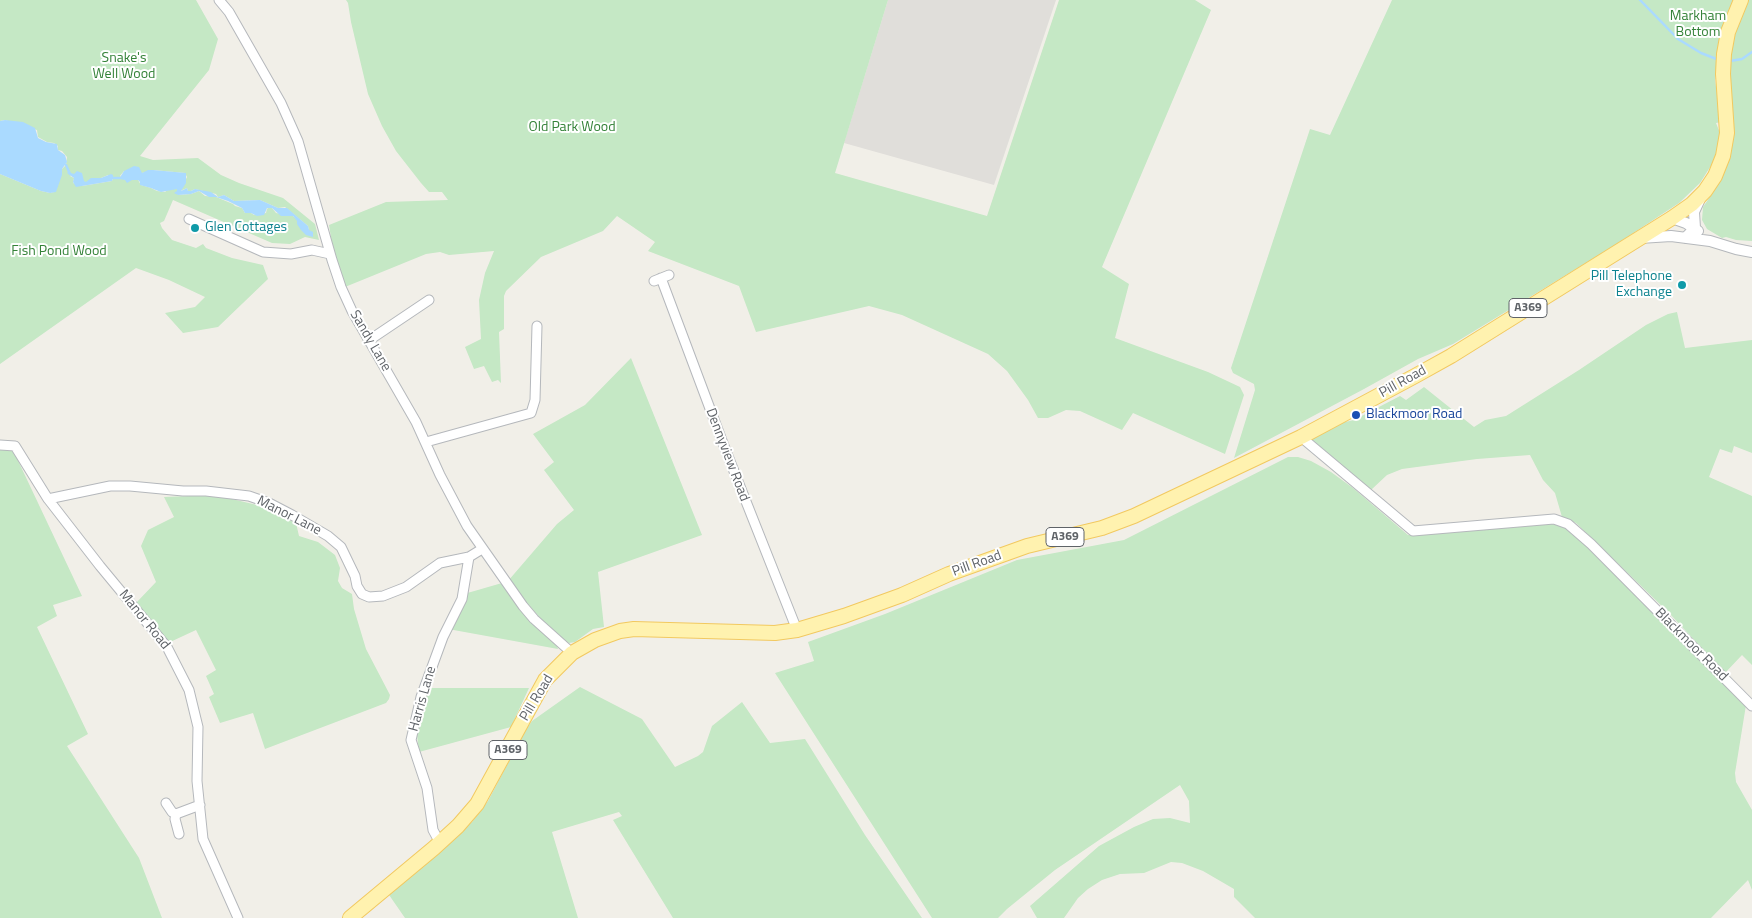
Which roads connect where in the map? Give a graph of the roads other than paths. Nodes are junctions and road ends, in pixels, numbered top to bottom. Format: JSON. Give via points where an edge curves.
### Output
{"nodes":[{"id":1,"x":219,"y":0,"type":"edge"},
{"id":2,"x":1740,"y":1,"type":"edge"},
{"id":3,"x":1701,"y":196,"type":"junction"},
{"id":4,"x":189,"y":219,"type":"dead end"},
{"id":5,"x":1668,"y":221,"type":"junction"},
{"id":6,"x":1695,"y":228,"type":"junction"},
{"id":7,"x":1671,"y":236,"type":"junction"},
{"id":8,"x":1640,"y":238,"type":"junction"},
{"id":9,"x":1685,"y":238,"type":"junction"},
{"id":10,"x":1710,"y":241,"type":"junction"},
{"id":11,"x":1752,"y":252,"type":"edge"},
{"id":12,"x":330,"y":254,"type":"junction"},
{"id":13,"x":661,"y":278,"type":"dead end"},
{"id":14,"x":429,"y":300,"type":"dead end"},
{"id":15,"x":537,"y":326,"type":"dead end"},
{"id":16,"x":368,"y":341,"type":"junction"},
{"id":17,"x":1301,"y":437,"type":"junction"},
{"id":18,"x":426,"y":442,"type":"junction"},
{"id":19,"x":0,"y":445,"type":"edge"},
{"id":20,"x":48,"y":499,"type":"junction"},
{"id":21,"x":482,"y":549,"type":"junction"},
{"id":22,"x":469,"y":557,"type":"junction"},
{"id":23,"x":797,"y":630,"type":"junction"},
{"id":24,"x":572,"y":653,"type":"junction"},
{"id":25,"x":1752,"y":706,"type":"edge"},
{"id":26,"x":166,"y":803,"type":"dead end"},
{"id":27,"x":200,"y":805,"type":"junction"},
{"id":28,"x":176,"y":814,"type":"junction"},
{"id":29,"x":179,"y":834,"type":"dead end"},
{"id":30,"x":440,"y":843,"type":"junction"},
{"id":31,"x":238,"y":918,"type":"edge"},
{"id":32,"x":350,"y":918,"type":"edge"}],
"edges":[{"from":1,"to":12,"type":"street","name":"Sandy Lane","via":[[266,76],[298,141]]},
{"from":2,"to":3,"type":"main road","number":"A369","via":[[1728,32],[1724,54],[1727,138],[1720,163]]},
{"from":3,"to":5,"type":"main road","number":"A369"},
{"from":3,"to":6,"type":"street","via":[[1694,212]]},
{"from":4,"to":12,"type":"street","via":[[263,252],[291,254],[312,250]]},
{"from":5,"to":6,"type":"street","name":"Pill Road"},
{"from":5,"to":7,"type":"street"},
{"from":5,"to":8,"type":"main road","number":"A369"},
{"from":6,"to":9,"type":"street"},
{"from":6,"to":10,"type":"street","name":"Pill Road"},
{"from":7,"to":8,"type":"street","name":"Pill Road"},
{"from":7,"to":9,"type":"street","name":"Pill Road"},
{"from":8,"to":17,"type":"main road","name":"Pill Road","number":"A369","via":[[1451,356]]},
{"from":9,"to":10,"type":"street","name":"Pill Road"},
{"from":10,"to":11,"type":"street","name":"Pill Road"},
{"from":12,"to":16,"type":"street","name":"Sandy Lane","via":[[341,287]]},
{"from":13,"to":23,"type":"street","name":"Dennyview Road"},
{"from":14,"to":16,"type":"street"},
{"from":15,"to":18,"type":"street","via":[[535,400],[531,412]]},
{"from":16,"to":18,"type":"street","name":"Sandy Lane"},
{"from":17,"to":23,"type":"main road","name":"Pill Road","number":"A369","via":[[1134,516],[1102,528],[1027,546],[902,595]]},
{"from":17,"to":25,"type":"street","name":"Blackmoor Road","via":[[1413,531],[1554,519],[1568,524]]},
{"from":18,"to":21,"type":"street","name":"Sandy Lane","via":[[440,475]]},
{"from":19,"to":20,"type":"street","name":"Manor Road","via":[[14,446]]},
{"from":20,"to":22,"type":"street","name":"Manor Lane","via":[[110,486],[248,496],[292,515],[341,546],[357,586],[369,598],[406,588],[440,563]]},
{"from":20,"to":27,"type":"street","name":"Manor Road","via":[[167,647],[189,690],[198,727]]},
{"from":21,"to":22,"type":"street","name":"Manor Lane"},
{"from":21,"to":24,"type":"street","name":"Sandy Lane","via":[[534,619]]},
{"from":22,"to":30,"type":"street","name":"Harris Lane","via":[[462,599],[443,637],[421,697],[411,740],[427,788],[433,830]]},
{"from":23,"to":24,"type":"main road","name":"Pill Road","number":"A369","via":[[775,633],[634,629],[604,636]]},
{"from":24,"to":30,"type":"main road","name":"Pill Road","number":"A369","via":[[545,680],[477,804]]},
{"from":26,"to":28,"type":"street"},
{"from":27,"to":28,"type":"street"},
{"from":27,"to":31,"type":"street","name":"Manor Road","via":[[202,839]]},
{"from":28,"to":29,"type":"street"},
{"from":30,"to":32,"type":"main road","name":"Pill Road","number":"A369"}]}
